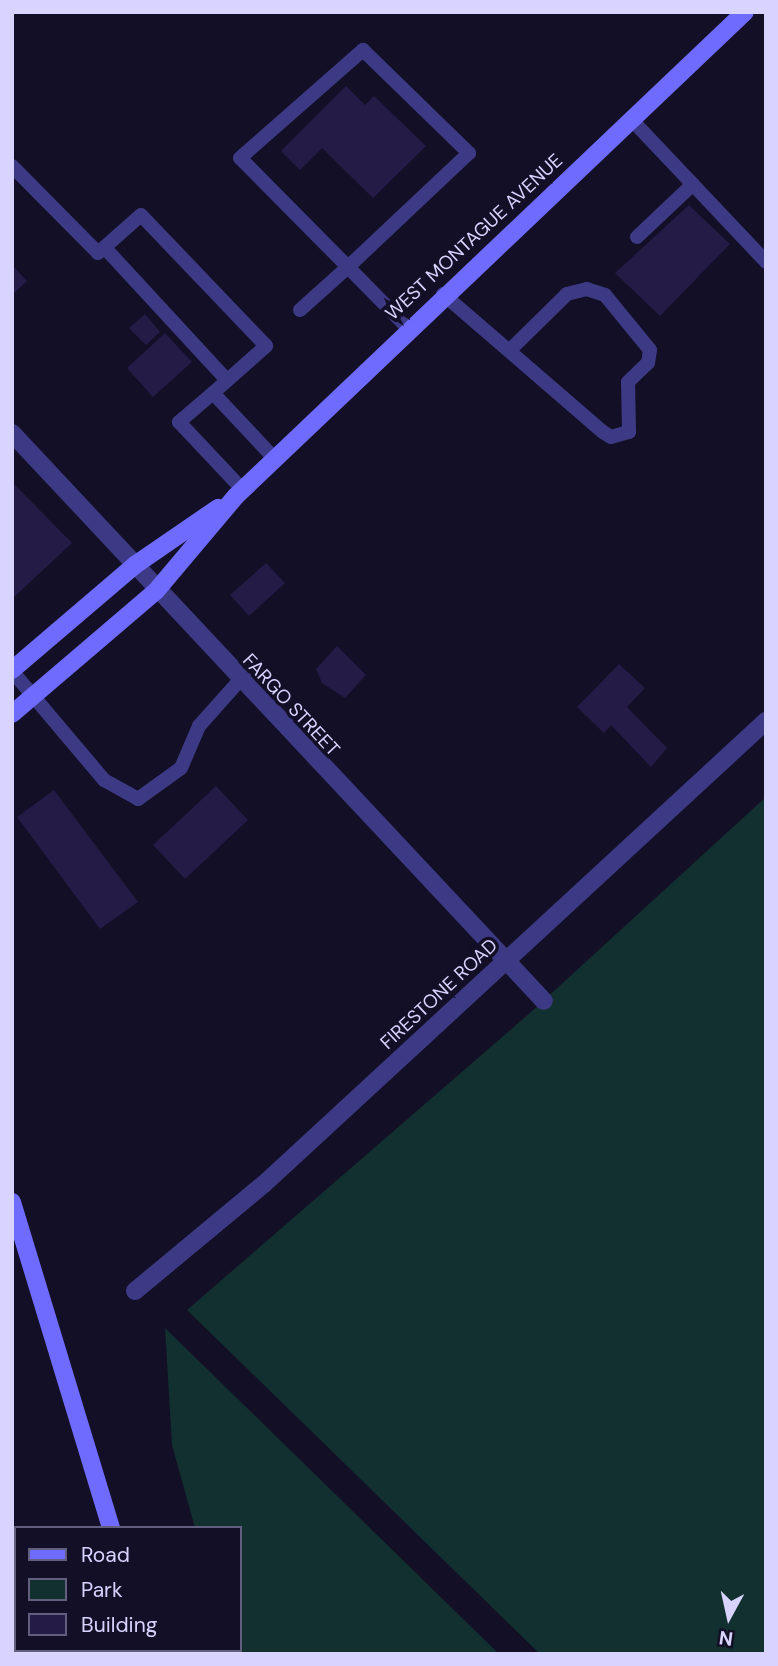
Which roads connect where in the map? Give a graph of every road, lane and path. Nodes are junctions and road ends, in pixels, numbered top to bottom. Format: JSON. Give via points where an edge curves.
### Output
{"nodes":[{"id":1,"x":745,"y":12,"type":"edge"},
{"id":2,"x":631,"y":119,"type":"junction"},
{"id":3,"x":12,"y":166,"type":"edge"},
{"id":4,"x":693,"y":184,"type":"junction"},
{"id":5,"x":637,"y":237,"type":"dead end"},
{"id":6,"x":105,"y":248,"type":"junction"},
{"id":7,"x":766,"y":262,"type":"edge"},
{"id":8,"x":348,"y":267,"type":"junction"},
{"id":9,"x":443,"y":294,"type":"junction"},
{"id":10,"x":300,"y":310,"type":"dead end"},
{"id":11,"x":408,"y":328,"type":"junction"},
{"id":12,"x":510,"y":350,"type":"junction"},
{"id":13,"x":228,"y":380,"type":"junction"},
{"id":14,"x":213,"y":393,"type":"junction"},
{"id":15,"x":12,"y":433,"type":"edge"},
{"id":16,"x":275,"y":459,"type":"junction"},
{"id":17,"x":239,"y":493,"type":"junction"},
{"id":18,"x":135,"y":565,"type":"junction"},
{"id":19,"x":156,"y":591,"type":"junction"},
{"id":20,"x":12,"y":671,"type":"edge"},
{"id":21,"x":240,"y":680,"type":"junction"},
{"id":22,"x":35,"y":695,"type":"junction"},
{"id":23,"x":12,"y":714,"type":"edge"},
{"id":24,"x":766,"y":721,"type":"edge"},
{"id":25,"x":504,"y":963,"type":"junction"},
{"id":26,"x":544,"y":1001,"type":"dead end"},
{"id":27,"x":12,"y":1202,"type":"edge"},
{"id":28,"x":135,"y":1291,"type":"dead end"},
{"id":29,"x":110,"y":1526,"type":"edge"}],
"edges":[{"from":1,"to":2,"type":"main road","name":"WEST MONTAGUE AVENUE"},
{"from":2,"to":4,"type":"lane"},
{"from":2,"to":9,"type":"main road","name":"WEST MONTAGUE AVENUE"},
{"from":3,"to":6,"type":"lane","via":[[98,253]]},
{"from":4,"to":5,"type":"lane"},
{"from":4,"to":7,"type":"lane"},
{"from":6,"to":13,"type":"lane"},
{"from":6,"to":13,"type":"lane","via":[[141,215],[266,346]]},
{"from":8,"to":8,"type":"lane","via":[[469,153],[374,55],[363,51],[240,158]]},
{"from":8,"to":10,"type":"lane"},
{"from":8,"to":11,"type":"lane"},
{"from":9,"to":11,"type":"main road","name":"WEST MONTAGUE AVENUE"},
{"from":9,"to":12,"type":"lane"},
{"from":11,"to":16,"type":"main road","name":"WEST MONTAGUE AVENUE"},
{"from":12,"to":12,"type":"lane","via":[[603,432],[611,437],[629,432],[628,382],[648,363],[650,351],[605,295],[587,289],[567,294]]},
{"from":13,"to":14,"type":"lane"},
{"from":14,"to":16,"type":"lane"},
{"from":14,"to":17,"type":"lane","via":[[179,422]]},
{"from":15,"to":18,"type":"street","name":"FARGO STREET"},
{"from":16,"to":17,"type":"main road","name":"WEST MONTAGUE AVENUE"},
{"from":17,"to":18,"type":"main road","name":"WEST MONTAGUE AVENUE"},
{"from":17,"to":19,"type":"main road","name":"WEST MONTAGUE AVENUE"},
{"from":18,"to":19,"type":"street","name":"FARGO STREET"},
{"from":18,"to":20,"type":"main road","name":"WEST MONTAGUE AVENUE"},
{"from":19,"to":21,"type":"street","name":"FARGO STREET"},
{"from":19,"to":22,"type":"main road","name":"WEST MONTAGUE AVENUE"},
{"from":20,"to":22,"type":"lane"},
{"from":21,"to":22,"type":"lane","via":[[199,726],[181,768],[138,799],[104,780]]},
{"from":21,"to":25,"type":"street","name":"FARGO STREET"},
{"from":22,"to":23,"type":"main road","name":"WEST MONTAGUE AVENUE"},
{"from":24,"to":25,"type":"street","name":"FIRESTONE ROAD"},
{"from":25,"to":26,"type":"street","name":"FARGO STREET"},
{"from":25,"to":28,"type":"street","name":"FIRESTONE ROAD","via":[[264,1184]]},
{"from":27,"to":29,"type":"main road"}]}
